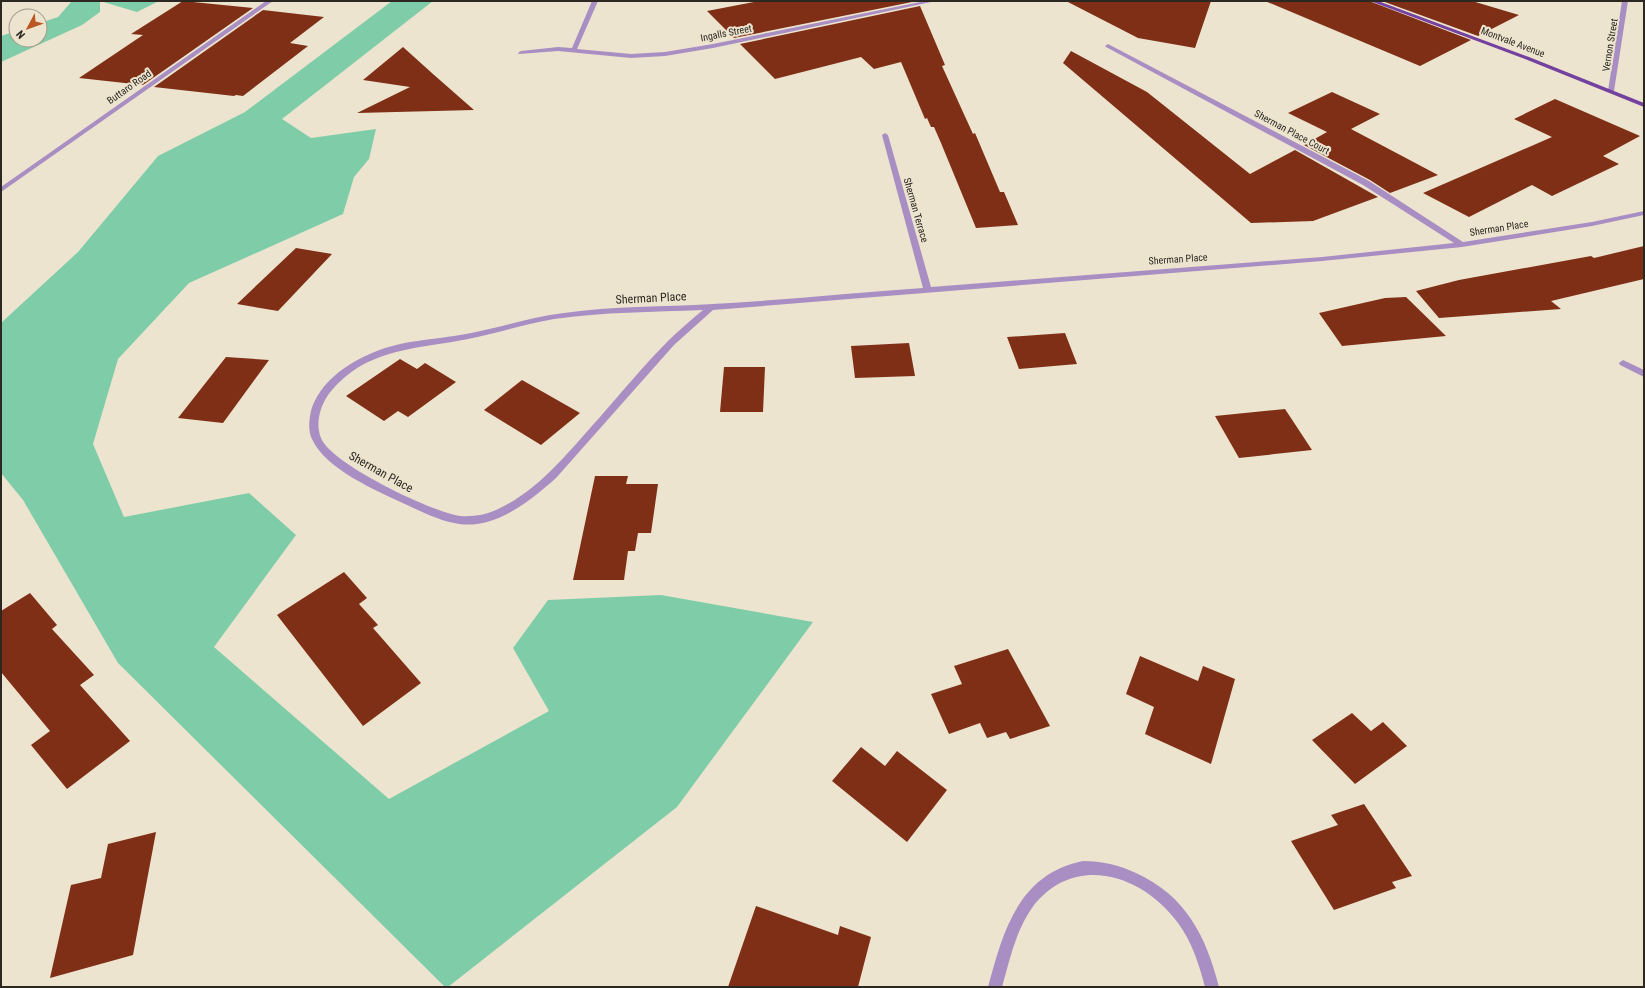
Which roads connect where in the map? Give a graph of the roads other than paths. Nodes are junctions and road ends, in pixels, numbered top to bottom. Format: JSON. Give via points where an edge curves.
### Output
{"nodes":[{"id":1,"x":270,"y":1,"type":"edge"},
{"id":2,"x":595,"y":1,"type":"edge"},
{"id":3,"x":933,"y":1,"type":"edge"},
{"id":4,"x":1373,"y":1,"type":"edge"},
{"id":5,"x":1626,"y":1,"type":"edge"},
{"id":6,"x":1108,"y":46,"type":"dead end"},
{"id":7,"x":574,"y":50,"type":"junction"},
{"id":8,"x":521,"y":52,"type":"dead end"},
{"id":9,"x":1611,"y":91,"type":"junction"},
{"id":10,"x":1644,"y":105,"type":"edge"},
{"id":11,"x":885,"y":135,"type":"dead end"},
{"id":12,"x":1,"y":190,"type":"edge"},
{"id":13,"x":1644,"y":213,"type":"edge"},
{"id":14,"x":1462,"y":245,"type":"junction"},
{"id":15,"x":928,"y":290,"type":"junction"},
{"id":16,"x":711,"y":307,"type":"junction"},
{"id":17,"x":1623,"y":363,"type":"dead end"},
{"id":18,"x":1644,"y":374,"type":"edge"},
{"id":19,"x":995,"y":987,"type":"edge"},
{"id":20,"x":1212,"y":987,"type":"edge"}],
"edges":[{"from":1,"to":12,"type":"street","name":"Buttaro Road"},
{"from":2,"to":7,"type":"street"},
{"from":3,"to":7,"type":"street","name":"Ingalls Street","via":[[670,54],[631,56]]},
{"from":4,"to":9,"type":"main road","name":"Montvale Avenue"},
{"from":5,"to":9,"type":"street","name":"Vernon Street"},
{"from":6,"to":14,"type":"street","name":"Sherman Place Court","via":[[1366,183]]},
{"from":7,"to":8,"type":"street","name":"Ingalls Street","via":[[542,49]]},
{"from":9,"to":10,"type":"main road","name":"Montvale Avenue"},
{"from":11,"to":15,"type":"street","name":"Sherman Terrace"},
{"from":13,"to":14,"type":"street","name":"Sherman Place"},
{"from":14,"to":15,"type":"street","name":"Sherman Place","via":[[1322,259]]},
{"from":15,"to":16,"type":"street","name":"Sherman Place"},
{"from":16,"to":16,"type":"street","name":"Sherman Place","via":[[671,343],[561,467],[521,500],[490,517],[467,521],[444,516],[422,507],[350,470],[325,451],[317,441],[314,420],[320,399],[350,369],[378,353],[565,315]]},
{"from":17,"to":18,"type":"street"},
{"from":19,"to":20,"type":"street","via":[[1018,916],[1038,891],[1059,877],[1084,868],[1130,876],[1167,901],[1182,916],[1197,941]]}]}
